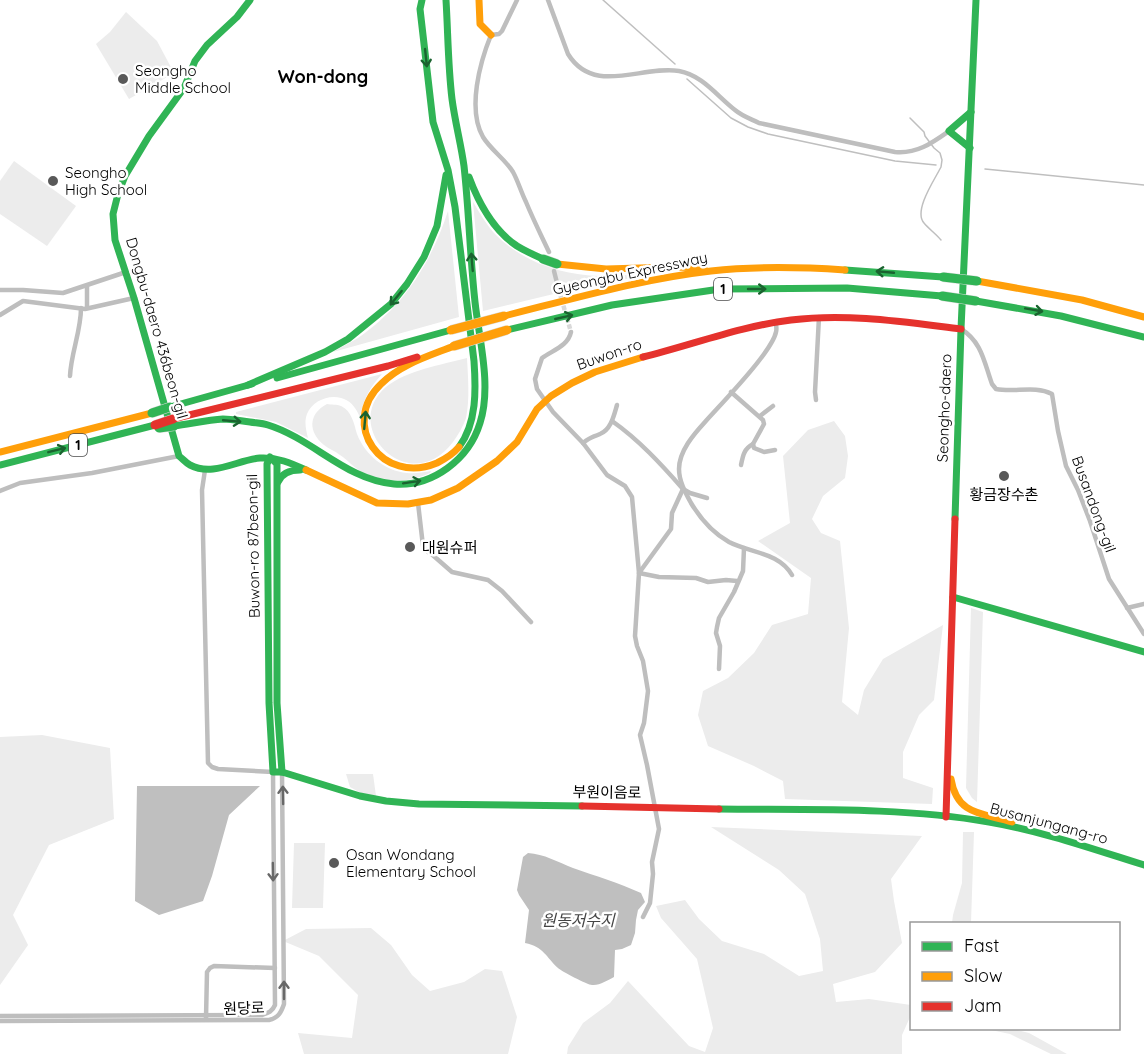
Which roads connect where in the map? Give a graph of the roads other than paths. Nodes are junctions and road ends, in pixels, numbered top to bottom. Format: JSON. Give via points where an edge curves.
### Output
{"nodes":[{"id":1,"x":250,"y":0,"type":"edge"},
{"id":2,"x":422,"y":0,"type":"edge"},
{"id":3,"x":446,"y":0,"type":"edge"},
{"id":4,"x":479,"y":0,"type":"edge"},
{"id":5,"x":517,"y":0,"type":"edge"},
{"id":6,"x":548,"y":0,"type":"edge"},
{"id":7,"x":976,"y":0,"type":"edge"},
{"id":8,"x":491,"y":34,"type":"junction"},
{"id":9,"x":971,"y":112,"type":"junction"},
{"id":10,"x":949,"y":130,"type":"junction"},
{"id":11,"x":970,"y":148,"type":"junction"},
{"id":12,"x":464,"y":163,"type":"junction"},
{"id":13,"x":447,"y":167,"type":"junction"},
{"id":14,"x":546,"y":255,"type":"junction"},
{"id":15,"x":556,"y":268,"type":"junction"},
{"id":16,"x":719,"y":270,"type":"junction"},
{"id":17,"x":126,"y":272,"type":"junction"},
{"id":18,"x":87,"y":285,"type":"junction"},
{"id":19,"x":558,"y":287,"type":"tunnel mouth"},
{"id":20,"x":0,"y":290,"type":"edge"},
{"id":21,"x":24,"y":290,"type":"junction"},
{"id":22,"x":134,"y":298,"type":"junction"},
{"id":23,"x":23,"y":301,"type":"junction"},
{"id":24,"x":81,"y":308,"type":"junction"},
{"id":25,"x":87,"y":308,"type":"junction"},
{"id":26,"x":0,"y":315,"type":"edge"},
{"id":27,"x":819,"y":317,"type":"junction"},
{"id":28,"x":1144,"y":317,"type":"edge"},
{"id":29,"x":776,"y":322,"type":"junction"},
{"id":30,"x":961,"y":329,"type":"junction"},
{"id":31,"x":570,"y":332,"type":"dead end"},
{"id":32,"x":1144,"y":337,"type":"edge"},
{"id":33,"x":454,"y":346,"type":"junction"},
{"id":34,"x":70,"y":376,"type":"dead end"},
{"id":35,"x":248,"y":386,"type":"junction"},
{"id":36,"x":731,"y":392,"type":"junction"},
{"id":37,"x":545,"y":400,"type":"junction"},
{"id":38,"x":816,"y":400,"type":"dead end"},
{"id":39,"x":617,"y":405,"type":"dead end"},
{"id":40,"x":773,"y":406,"type":"dead end"},
{"id":41,"x":760,"y":416,"type":"junction"},
{"id":42,"x":612,"y":421,"type":"junction"},
{"id":43,"x":173,"y":422,"type":"junction"},
{"id":44,"x":583,"y":443,"type":"junction"},
{"id":45,"x":753,"y":444,"type":"junction"},
{"id":46,"x":775,"y":450,"type":"dead end"},
{"id":47,"x":0,"y":452,"type":"edge"},
{"id":48,"x":179,"y":456,"type":"junction"},
{"id":49,"x":270,"y":458,"type":"junction"},
{"id":50,"x":0,"y":465,"type":"edge"},
{"id":51,"x":741,"y":465,"type":"dead end"},
{"id":52,"x":205,"y":470,"type":"junction"},
{"id":53,"x":306,"y":470,"type":"junction"},
{"id":54,"x":277,"y":484,"type":"junction"},
{"id":55,"x":683,"y":489,"type":"junction"},
{"id":56,"x":0,"y":491,"type":"edge"},
{"id":57,"x":707,"y":498,"type":"dead end"},
{"id":58,"x":418,"y":503,"type":"junction"},
{"id":59,"x":744,"y":548,"type":"junction"},
{"id":60,"x":639,"y":573,"type":"junction"},
{"id":61,"x":792,"y":575,"type":"dead end"},
{"id":62,"x":737,"y":581,"type":"junction"},
{"id":63,"x":953,"y":597,"type":"junction"},
{"id":64,"x":1144,"y":604,"type":"edge"},
{"id":65,"x":1127,"y":608,"type":"junction"},
{"id":66,"x":273,"y":621,"type":"junction"},
{"id":67,"x":531,"y":622,"type":"dead end"},
{"id":68,"x":1144,"y":634,"type":"edge"},
{"id":69,"x":1144,"y":652,"type":"edge"},
{"id":70,"x":719,"y":669,"type":"dead end"},
{"id":71,"x":948,"y":762,"type":"junction"},
{"id":72,"x":277,"y":772,"type":"junction"},
{"id":73,"x":656,"y":808,"type":"junction"},
{"id":74,"x":946,"y":817,"type":"junction"},
{"id":75,"x":1030,"y":831,"type":"junction"},
{"id":76,"x":1144,"y":865,"type":"edge"},
{"id":77,"x":643,"y":917,"type":"dead end"},
{"id":78,"x":275,"y":968,"type":"junction"},
{"id":79,"x":0,"y":1016,"type":"edge"},
{"id":80,"x":206,"y":1018,"type":"junction"},
{"id":81,"x":0,"y":1021,"type":"edge"}],
"edges":[{"from":1,"to":17,"type":"main road","name":"Dongbu-daero 436beon-gil","via":[[200,53],[184,88],[125,176],[113,222]]},
{"from":2,"to":13,"type":"main road","one_way":true,"via":[[434,124]]},
{"from":3,"to":12,"type":"main road","via":[[448,58]]},
{"from":4,"to":8,"type":"main road","via":[[480,24]]},
{"from":5,"to":8,"type":"street","via":[[502,31]]},
{"from":6,"to":10,"type":"street","via":[[568,54],[589,73],[611,76],[679,71],[695,76],[736,111],[759,123],[894,152],[912,152]]},
{"from":7,"to":9,"type":"main road","name":"Seongho-daero"},
{"from":8,"to":14,"type":"street","via":[[477,78],[478,119],[489,145],[512,172]]},
{"from":9,"to":10,"type":"main road"},
{"from":9,"to":11,"type":"main road","name":"Seongho-daero"},
{"from":10,"to":11,"type":"main road"},
{"from":11,"to":30,"type":"main road","name":"Seongho-daero"},
{"from":12,"to":14,"type":"main road","via":[[476,197],[493,225],[514,244]]},
{"from":43,"to":12,"type":"main road","one_way":true,"via":[[224,420],[267,424],[378,483],[418,483],[453,465],[475,436],[483,409],[484,385]]},
{"from":13,"to":33,"type":"main road","one_way":true,"via":[[458,222],[475,402],[464,440],[451,455],[433,465],[411,469],[390,465],[373,450],[364,429],[369,398],[397,371]]},
{"from":13,"to":35,"type":"main road","one_way":true,"via":[[437,226],[424,257],[392,304],[348,339]]},
{"from":14,"to":15,"type":"main road","bridge":true},
{"from":15,"to":16,"type":"main road","via":[[683,266]]},
{"from":15,"to":19,"type":"street"},
{"from":28,"to":16,"type":"main road","name":"Gyeongbu Expressway","number":"1","one_way":true,"bridge":true,"via":[[1047,293],[943,277],[845,268]]},
{"from":16,"to":35,"type":"main road","name":"Gyeongbu Expressway","number":"1","bridge":true,"via":[[504,315]]},
{"from":17,"to":18,"type":"street"},
{"from":17,"to":22,"type":"main road","name":"Dongbu-daero 436beon-gil"},
{"from":18,"to":21,"type":"street","via":[[63,293]]},
{"from":18,"to":25,"type":"street"},
{"from":20,"to":21,"type":"street"},
{"from":21,"to":23,"type":"street"},
{"from":22,"to":25,"type":"street"},
{"from":22,"to":48,"type":"main road","name":"Dongbu-daero 436beon-gil"},
{"from":23,"to":24,"type":"street"},
{"from":23,"to":26,"type":"street"},
{"from":24,"to":25,"type":"street"},
{"from":24,"to":34,"type":"street"},
{"from":27,"to":29,"type":"main road","name":"Buwon-ro"},
{"from":27,"to":30,"type":"main road","name":"Buwon-ro","via":[[851,316]]},
{"from":27,"to":38,"type":"street"},
{"from":29,"to":36,"type":"street","via":[[770,345]]},
{"from":29,"to":37,"type":"main road","name":"Buwon-ro","via":[[615,366],[586,376]]},
{"from":30,"to":63,"type":"main road","name":"Seongho-daero"},
{"from":30,"to":65,"type":"street","name":"Busandong-gil","via":[[980,348],[996,389],[1052,394],[1066,466],[1109,579]]},
{"from":31,"to":37,"type":"street","via":[[567,343],[540,362],[535,379]]},
{"from":33,"to":32,"type":"main road","name":"Gyeongbu Expressway","number":"1","one_way":true,"bridge":true,"via":[[612,305],[720,289],[847,288],[942,296],[1040,311]]},
{"from":33,"to":43,"type":"main road","number":"1"},
{"from":35,"to":47,"type":"main road","number":"1","bridge":true},
{"from":36,"to":41,"type":"street"},
{"from":36,"to":55,"type":"street","via":[[694,434],[680,460]]},
{"from":37,"to":44,"type":"street"},
{"from":37,"to":58,"type":"main road","name":"Buwon-ro","via":[[518,441],[487,470]]},
{"from":39,"to":42,"type":"street"},
{"from":40,"to":41,"type":"street"},
{"from":41,"to":45,"type":"street","via":[[764,424]]},
{"from":42,"to":44,"type":"street","via":[[602,434]]},
{"from":42,"to":55,"type":"street","via":[[646,449]]},
{"from":50,"to":43,"type":"main road","number":"1","one_way":true,"bridge":true},
{"from":44,"to":60,"type":"street","via":[[607,475],[625,486],[632,497]]},
{"from":45,"to":46,"type":"street","via":[[764,452]]},
{"from":45,"to":51,"type":"street","via":[[744,451]]},
{"from":48,"to":52,"type":"main road","via":[[190,466]]},
{"from":48,"to":56,"type":"street","via":[[20,483]]},
{"from":49,"to":52,"type":"main road","name":"Buwon-ro"},
{"from":49,"to":53,"type":"main road","name":"Buwon-ro"},
{"from":49,"to":54,"type":"main road","name":"Buwon-ro 87beon-gil","via":[[277,464]]},
{"from":49,"to":66,"type":"main road","name":"Buwon-ro 87beon-gil","via":[[267,464]]},
{"from":52,"to":72,"type":"street","via":[[202,490],[208,763],[218,768]]},
{"from":53,"to":54,"type":"main road","via":[[286,473]]},
{"from":53,"to":58,"type":"main road","name":"Buwon-ro","via":[[377,503]]},
{"from":54,"to":66,"type":"main road","name":"Buwon-ro 87beon-gil"},
{"from":55,"to":57,"type":"street"},
{"from":55,"to":59,"type":"street","via":[[703,520],[720,536]]},
{"from":55,"to":60,"type":"street","via":[[672,513],[670,529]]},
{"from":58,"to":67,"type":"street","via":[[423,546],[452,572],[488,580]]},
{"from":59,"to":61,"type":"street","via":[[781,562]]},
{"from":59,"to":62,"type":"street"},
{"from":60,"to":62,"type":"street","via":[[708,582]]},
{"from":60,"to":73,"type":"street","via":[[635,636],[648,691],[640,735]]},
{"from":62,"to":70,"type":"street","via":[[717,627]]},
{"from":63,"to":69,"type":"main road"},
{"from":63,"to":71,"type":"main road","name":"Seongho-daero"},
{"from":64,"to":65,"type":"street"},
{"from":65,"to":68,"type":"street","name":"Busandong-gil"},
{"from":66,"to":72,"type":"main road","name":"Buwon-ro 87beon-gil"},
{"from":71,"to":74,"type":"main road","name":"Seongho-daero"},
{"from":71,"to":75,"type":"main road","via":[[952,786],[970,811],[1010,821]]},
{"from":72,"to":73,"type":"main road","name":"부원이음로","via":[[360,796],[397,802]]},
{"from":72,"to":78,"type":"street","name":"원당로","one_way":true},
{"from":80,"to":72,"type":"street","name":"원당로","one_way":true,"via":[[268,1020],[276,1018],[284,1004]]},
{"from":73,"to":74,"type":"main road","name":"부원이음로","via":[[882,811]]},
{"from":73,"to":77,"type":"street","via":[[652,892]]},
{"from":74,"to":75,"type":"main road","name":"Busanjungang-ro"},
{"from":75,"to":76,"type":"main road","name":"Busanjungang-ro"},
{"from":78,"to":80,"type":"street","name":"원당로","via":[[275,1005],[269,1013]]},
{"from":78,"to":80,"type":"street","via":[[210,968]]},
{"from":79,"to":80,"type":"street","name":"원당로"},
{"from":80,"to":81,"type":"street","name":"원당로"}]}
